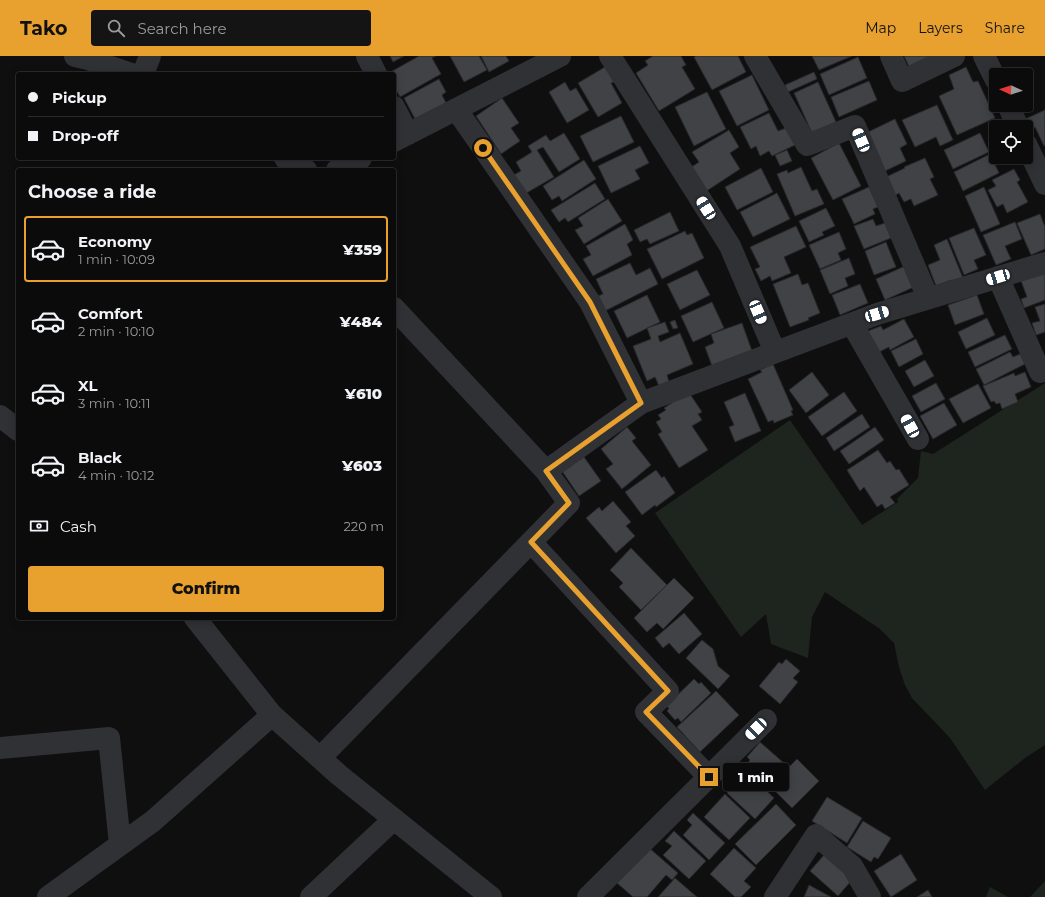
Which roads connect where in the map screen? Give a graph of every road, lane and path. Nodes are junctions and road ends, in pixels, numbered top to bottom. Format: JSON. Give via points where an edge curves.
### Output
{"nodes":[{"id":1,"x":75,"y":56,"type":"edge"},
{"id":2,"x":150,"y":56,"type":"edge"},
{"id":3,"x":367,"y":56,"type":"edge"},
{"id":4,"x":560,"y":56,"type":"edge"},
{"id":5,"x":610,"y":56,"type":"edge"},
{"id":6,"x":755,"y":56,"type":"edge"},
{"id":7,"x":891,"y":56,"type":"edge"},
{"id":8,"x":954,"y":56,"type":"edge"},
{"id":9,"x":984,"y":56,"type":"edge"},
{"id":10,"x":526,"y":64,"type":"edge"},
{"id":11,"x":990,"y":68,"type":"edge"},
{"id":12,"x":125,"y":72,"type":"edge"},
{"id":13,"x":143,"y":72,"type":"edge"},
{"id":14,"x":375,"y":72,"type":"edge"},
{"id":15,"x":456,"y":109,"type":"junction"},
{"id":16,"x":396,"y":116,"type":"edge"},
{"id":17,"x":401,"y":137,"type":"edge"},
{"id":18,"x":1033,"y":159,"type":"edge"},
{"id":19,"x":288,"y":160,"type":"edge"},
{"id":20,"x":357,"y":160,"type":"edge"},
{"id":21,"x":302,"y":168,"type":"edge"},
{"id":22,"x":341,"y":168,"type":"edge"},
{"id":23,"x":1045,"y":184,"type":"edge"},
{"id":24,"x":1045,"y":263,"type":"edge"},
{"id":25,"x":998,"y":277,"type":"junction"},
{"id":26,"x":928,"y":298,"type":"junction"},
{"id":27,"x":396,"y":310,"type":"edge"},
{"id":28,"x":852,"y":324,"type":"junction"},
{"id":29,"x":775,"y":352,"type":"junction"},
{"id":30,"x":1040,"y":372,"type":"dead end"},
{"id":31,"x":641,"y":403,"type":"junction"},
{"id":32,"x":918,"y":439,"type":"dead end"},
{"id":33,"x":546,"y":471,"type":"junction"},
{"id":34,"x":531,"y":542,"type":"junction"},
{"id":35,"x":197,"y":620,"type":"edge"},
{"id":36,"x":272,"y":715,"type":"junction"},
{"id":37,"x":766,"y":720,"type":"dead end"},
{"id":38,"x":0,"y":748,"type":"edge"},
{"id":39,"x":320,"y":758,"type":"junction"},
{"id":40,"x":709,"y":777,"type":"junction"},
{"id":41,"x":394,"y":818,"type":"junction"},
{"id":42,"x":120,"y":844,"type":"junction"},
{"id":43,"x":48,"y":897,"type":"edge"},
{"id":44,"x":311,"y":897,"type":"edge"},
{"id":45,"x":491,"y":897,"type":"edge"},
{"id":46,"x":588,"y":897,"type":"edge"},
{"id":47,"x":775,"y":897,"type":"edge"},
{"id":48,"x":870,"y":897,"type":"edge"}],
"edges":[{"from":1,"to":12,"type":"street"},
{"from":2,"to":13,"type":"street"},
{"from":3,"to":14,"type":"street"},
{"from":4,"to":10,"type":"street"},
{"from":5,"to":29,"type":"street","via":[[730,246]]},
{"from":6,"to":26,"type":"street","via":[[807,145],[855,126]]},
{"from":7,"to":8,"type":"street","via":[[902,81]]},
{"from":9,"to":11,"type":"street"},
{"from":10,"to":15,"type":"street"},
{"from":15,"to":17,"type":"street"},
{"from":15,"to":31,"type":"street","via":[[590,302]]},
{"from":16,"to":17,"type":"street"},
{"from":18,"to":23,"type":"street"},
{"from":19,"to":21,"type":"street"},
{"from":20,"to":22,"type":"street"},
{"from":24,"to":25,"type":"street"},
{"from":25,"to":26,"type":"street"},
{"from":25,"to":30,"type":"street"},
{"from":26,"to":28,"type":"street"},
{"from":27,"to":33,"type":"street"},
{"from":28,"to":29,"type":"street"},
{"from":28,"to":32,"type":"street"},
{"from":29,"to":31,"type":"street"},
{"from":31,"to":33,"type":"street"},
{"from":33,"to":34,"type":"street","via":[[569,503]]},
{"from":34,"to":39,"type":"street"},
{"from":34,"to":40,"type":"street","via":[[668,691],[646,712]]},
{"from":35,"to":36,"type":"street"},
{"from":36,"to":39,"type":"street"},
{"from":36,"to":42,"type":"street","via":[[153,821]]},
{"from":37,"to":40,"type":"street"},
{"from":38,"to":42,"type":"street","via":[[109,738]]},
{"from":39,"to":41,"type":"street"},
{"from":40,"to":46,"type":"street"},
{"from":41,"to":44,"type":"street"},
{"from":41,"to":45,"type":"street"},
{"from":42,"to":43,"type":"street"},
{"from":47,"to":48,"type":"street","via":[[816,835],[852,866]]}]}
